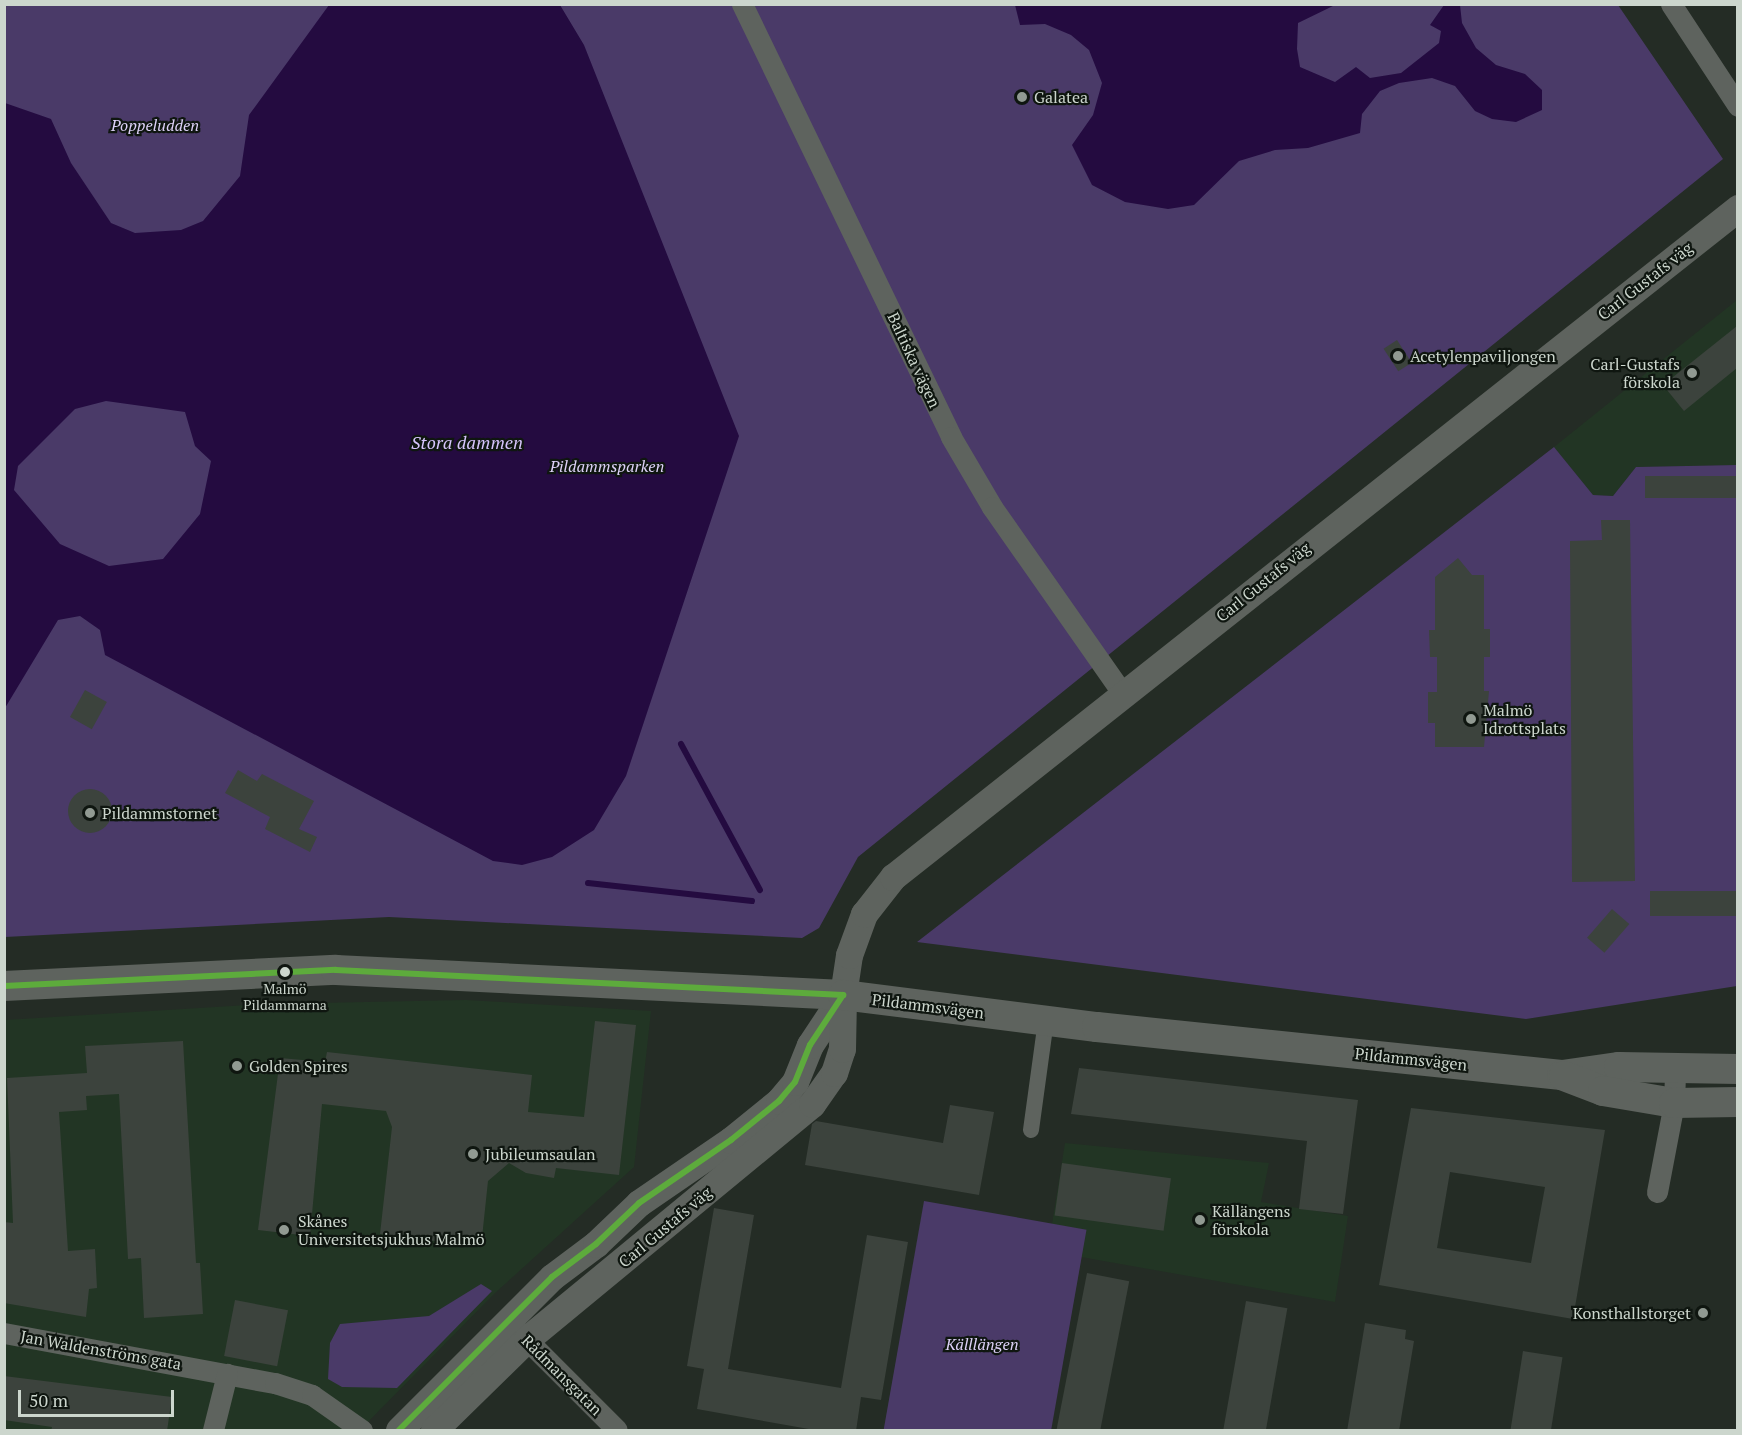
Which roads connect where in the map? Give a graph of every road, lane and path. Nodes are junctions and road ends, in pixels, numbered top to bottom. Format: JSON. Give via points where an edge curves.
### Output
{"nodes":[{"id":1,"x":742,"y":4,"type":"edge"},
{"id":2,"x":1671,"y":4,"type":"edge"},
{"id":3,"x":1737,"y":106,"type":"edge"},
{"id":4,"x":1737,"y":208,"type":"edge"},
{"id":5,"x":1123,"y":694,"type":"junction"},
{"id":6,"x":4,"y":986,"type":"edge"},
{"id":7,"x":843,"y":995,"type":"junction"},
{"id":8,"x":1047,"y":1021,"type":"junction"},
{"id":9,"x":1737,"y":1069,"type":"edge"},
{"id":10,"x":1675,"y":1070,"type":"junction"},
{"id":11,"x":1562,"y":1075,"type":"junction"},
{"id":12,"x":1674,"y":1102,"type":"junction"},
{"id":13,"x":1737,"y":1102,"type":"edge"},
{"id":14,"x":1031,"y":1130,"type":"dead end"},
{"id":15,"x":1657,"y":1192,"type":"dead end"},
{"id":16,"x":506,"y":1320,"type":"junction"},
{"id":17,"x":4,"y":1333,"type":"edge"},
{"id":18,"x":527,"y":1339,"type":"junction"},
{"id":19,"x":227,"y":1374,"type":"junction"},
{"id":20,"x":213,"y":1431,"type":"edge"},
{"id":21,"x":362,"y":1431,"type":"edge"},
{"id":22,"x":399,"y":1431,"type":"edge"},
{"id":23,"x":434,"y":1431,"type":"edge"},
{"id":24,"x":617,"y":1431,"type":"edge"}],
"edges":[{"from":1,"to":5,"type":"street","name":"Baltiska vägen","via":[[951,437],[992,507]]},
{"from":2,"to":3,"type":"street"},
{"from":4,"to":5,"type":"street","name":"Carl Gustafs väg"},
{"from":5,"to":7,"type":"street","name":"Carl Gustafs väg","via":[[893,877],[864,914],[849,955]]},
{"from":6,"to":7,"type":"main road","name":"Pildammsvägen","via":[[336,970]]},
{"from":7,"to":8,"type":"main road","name":"Pildammsvägen"},
{"from":7,"to":16,"type":"street","name":"Carl Gustafs väg","via":[[810,1045],[795,1082],[778,1101],[731,1140],[639,1203]]},
{"from":7,"to":18,"type":"street","name":"Carl Gustafs väg","via":[[842,1048],[834,1072],[812,1104]]},
{"from":8,"to":11,"type":"main road","name":"Pildammsvägen"},
{"from":8,"to":14,"type":"street"},
{"from":9,"to":10,"type":"main road","name":"Pildammsvägen"},
{"from":10,"to":11,"type":"main road","name":"Pildammsvägen","via":[[1619,1067]]},
{"from":10,"to":12,"type":"street"},
{"from":11,"to":12,"type":"main road","name":"Pildammsvägen","via":[[1603,1091]]},
{"from":12,"to":13,"type":"main road","name":"Pildammsvägen"},
{"from":12,"to":15,"type":"street"},
{"from":16,"to":18,"type":"street","name":"Rådmansgatan"},
{"from":16,"to":22,"type":"street","name":"Carl Gustafs väg"},
{"from":17,"to":19,"type":"street","name":"Jan Waldenströms gata"},
{"from":18,"to":23,"type":"street","name":"Carl Gustafs väg"},
{"from":18,"to":24,"type":"street","name":"Rådmansgatan"},
{"from":19,"to":20,"type":"street"},
{"from":19,"to":21,"type":"street","name":"Jan Waldenströms gata","via":[[312,1395]]}]}
